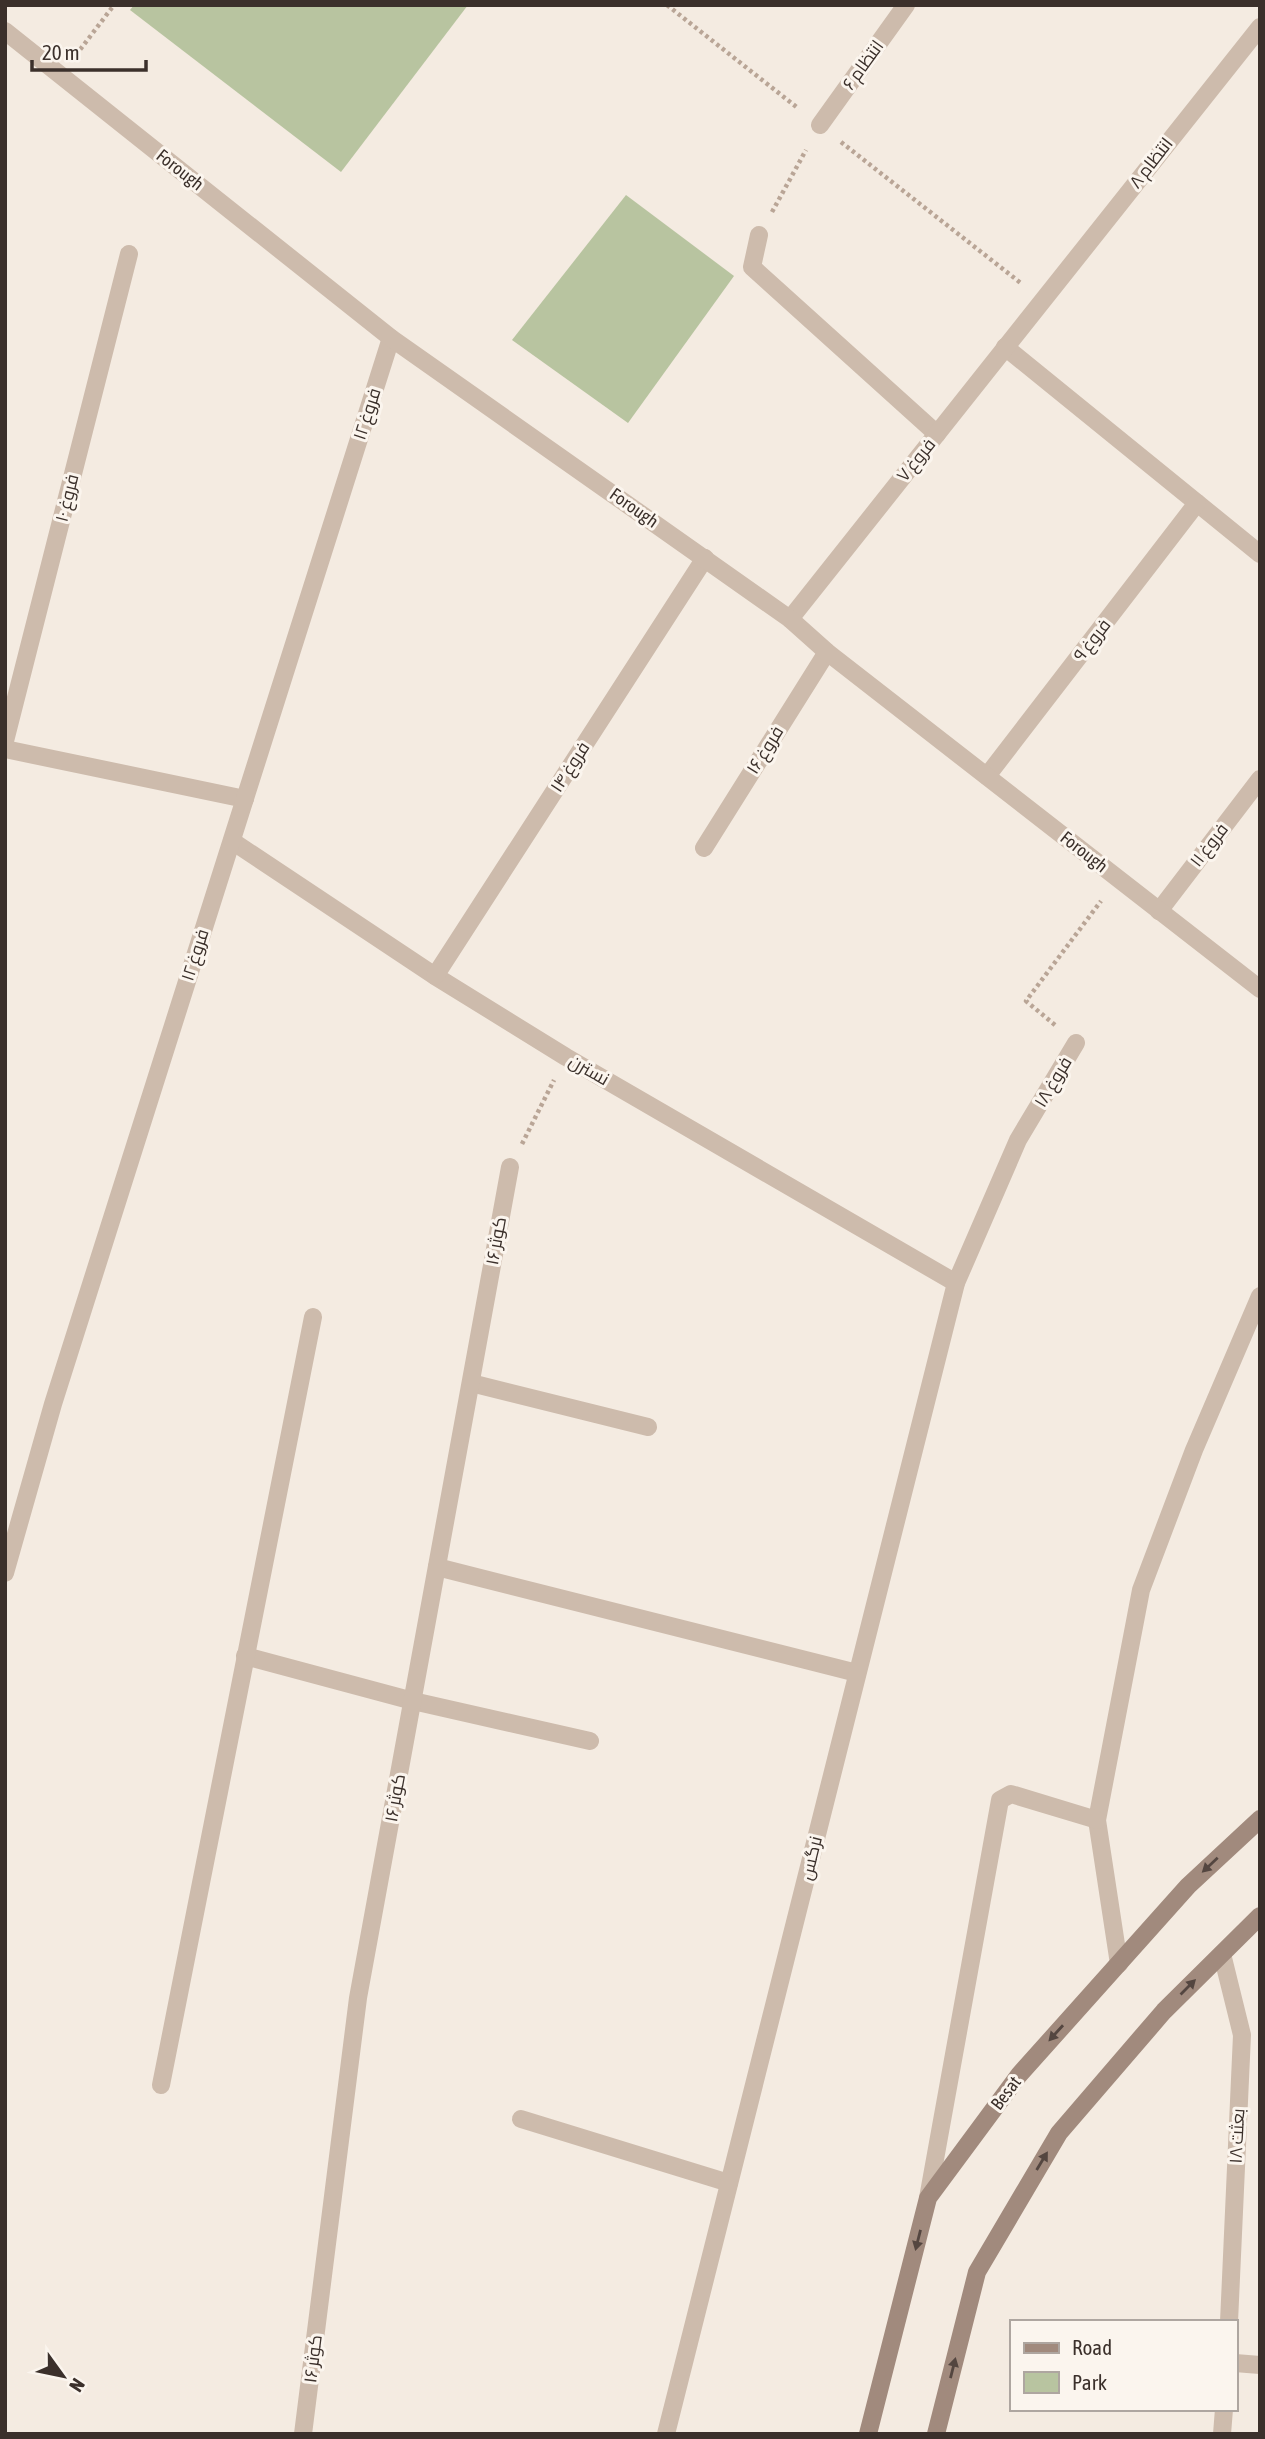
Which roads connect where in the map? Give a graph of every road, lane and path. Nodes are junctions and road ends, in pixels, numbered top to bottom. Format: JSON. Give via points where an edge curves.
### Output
{"nodes":[{"id":1,"x":114,"y":5,"type":"edge"},
{"id":2,"x":667,"y":5,"type":"edge"},
{"id":3,"x":906,"y":5,"type":"edge"},
{"id":4,"x":1260,"y":27,"type":"edge"},
{"id":5,"x":5,"y":31,"type":"edge"},
{"id":6,"x":60,"y":75,"type":"junction"},
{"id":7,"x":820,"y":125,"type":"junction"},
{"id":8,"x":759,"y":234,"type":"joint"},
{"id":9,"x":129,"y":254,"type":"dead end"},
{"id":10,"x":1042,"y":300,"type":"junction"},
{"id":11,"x":391,"y":338,"type":"junction"},
{"id":12,"x":1005,"y":347,"type":"junction"},
{"id":13,"x":937,"y":433,"type":"junction"},
{"id":14,"x":1197,"y":503,"type":"junction"},
{"id":15,"x":1260,"y":554,"type":"edge"},
{"id":16,"x":705,"y":558,"type":"junction"},
{"id":17,"x":790,"y":619,"type":"junction"},
{"id":18,"x":827,"y":652,"type":"junction"},
{"id":19,"x":5,"y":741,"type":"edge"},
{"id":20,"x":5,"y":749,"type":"edge"},
{"id":21,"x":987,"y":776,"type":"junction"},
{"id":22,"x":1260,"y":779,"type":"edge"},
{"id":23,"x":245,"y":799,"type":"junction"},
{"id":24,"x":232,"y":841,"type":"junction"},
{"id":25,"x":704,"y":848,"type":"dead end"},
{"id":26,"x":1118,"y":878,"type":"junction"},
{"id":27,"x":1159,"y":911,"type":"junction"},
{"id":28,"x":435,"y":976,"type":"junction"},
{"id":29,"x":1260,"y":989,"type":"edge"},
{"id":30,"x":1076,"y":1042,"type":"joint"},
{"id":31,"x":566,"y":1057,"type":"junction"},
{"id":32,"x":510,"y":1167,"type":"joint"},
{"id":33,"x":956,"y":1283,"type":"junction"},
{"id":34,"x":1260,"y":1296,"type":"edge"},
{"id":35,"x":313,"y":1317,"type":"dead end"},
{"id":36,"x":471,"y":1383,"type":"junction"},
{"id":37,"x":648,"y":1427,"type":"dead end"},
{"id":38,"x":437,"y":1567,"type":"junction"},
{"id":39,"x":5,"y":1573,"type":"edge"},
{"id":40,"x":245,"y":1656,"type":"junction"},
{"id":41,"x":857,"y":1673,"type":"junction"},
{"id":42,"x":413,"y":1700,"type":"junction"},
{"id":43,"x":590,"y":1741,"type":"dead end"},
{"id":44,"x":1260,"y":1819,"type":"edge"},
{"id":45,"x":1097,"y":1820,"type":"junction"},
{"id":46,"x":1260,"y":1916,"type":"edge"},
{"id":47,"x":1222,"y":1954,"type":"junction"},
{"id":48,"x":1119,"y":1964,"type":"junction"},
{"id":49,"x":161,"y":2085,"type":"dead end"},
{"id":50,"x":521,"y":2119,"type":"dead end"},
{"id":51,"x":729,"y":2183,"type":"junction"},
{"id":52,"x":928,"y":2198,"type":"junction"},
{"id":53,"x":1229,"y":2320,"type":"edge"},
{"id":54,"x":1237,"y":2363,"type":"edge"},
{"id":55,"x":1260,"y":2365,"type":"edge"},
{"id":56,"x":1224,"y":2411,"type":"edge"},
{"id":57,"x":303,"y":2434,"type":"edge"},
{"id":58,"x":666,"y":2434,"type":"edge"},
{"id":59,"x":868,"y":2434,"type":"edge"},
{"id":60,"x":936,"y":2434,"type":"edge"},
{"id":61,"x":1222,"y":2434,"type":"edge"}],
"edges":[{"from":1,"to":6,"type":"path"},
{"from":2,"to":7,"type":"path"},
{"from":3,"to":7,"type":"street","name":"انتظام ۶"},
{"from":4,"to":10,"type":"street","name":"انتظام ۸"},
{"from":5,"to":6,"type":"street","name":"Forough"},
{"from":6,"to":11,"type":"street","name":"Forough"},
{"from":7,"to":8,"type":"path"},
{"from":7,"to":10,"type":"path"},
{"from":8,"to":13,"type":"street","via":[[752,267]]},
{"from":9,"to":19,"type":"street","name":"فروغ ۱۰"},
{"from":10,"to":12,"type":"street","name":"فروغ ۷"},
{"from":11,"to":16,"type":"street","name":"Forough"},
{"from":11,"to":23,"type":"street","name":"فروغ ۱۲"},
{"from":12,"to":13,"type":"street","name":"فروغ ۷"},
{"from":12,"to":14,"type":"street"},
{"from":13,"to":17,"type":"street","name":"فروغ ۷"},
{"from":14,"to":15,"type":"street"},
{"from":14,"to":21,"type":"street","name":"فروغ ۹"},
{"from":16,"to":17,"type":"street","name":"Forough"},
{"from":16,"to":28,"type":"street","name":"فروغ ۱۴"},
{"from":17,"to":18,"type":"street","name":"Forough"},
{"from":18,"to":21,"type":"street","name":"Forough"},
{"from":18,"to":25,"type":"street","name":"فروغ ۱۶"},
{"from":20,"to":23,"type":"street"},
{"from":21,"to":26,"type":"street","name":"Forough"},
{"from":22,"to":27,"type":"street","name":"فروغ ۱۱"},
{"from":23,"to":24,"type":"street","name":"فروغ ۱۲"},
{"from":24,"to":28,"type":"street","name":"نسترن"},
{"from":24,"to":39,"type":"street","name":"فروغ ۱۲","via":[[53,1404]]},
{"from":26,"to":27,"type":"street","name":"Forough"},
{"from":26,"to":30,"type":"path","name":"فروغ ۱۸","via":[[1026,1001]]},
{"from":27,"to":29,"type":"street","name":"Forough"},
{"from":28,"to":31,"type":"street","name":"نسترن"},
{"from":30,"to":33,"type":"street","name":"فروغ ۱۸","via":[[1018,1140]]},
{"from":31,"to":32,"type":"path"},
{"from":31,"to":33,"type":"street","name":"نسترن"},
{"from":32,"to":36,"type":"street","name":"کوثر ۱۶"},
{"from":33,"to":41,"type":"street","name":"نرگس"},
{"from":34,"to":45,"type":"street","via":[[1141,1590]]},
{"from":35,"to":40,"type":"street"},
{"from":36,"to":37,"type":"street"},
{"from":36,"to":38,"type":"street","name":"کوثر ۱۶"},
{"from":38,"to":41,"type":"street"},
{"from":38,"to":42,"type":"street","name":"کوثر ۱۶"},
{"from":40,"to":42,"type":"street"},
{"from":40,"to":49,"type":"street"},
{"from":41,"to":51,"type":"street","name":"نرگس"},
{"from":42,"to":43,"type":"street"},
{"from":42,"to":57,"type":"street","name":"کوثر ۱۶","via":[[358,1998]]},
{"from":44,"to":48,"type":"main road","name":"Besat","one_way":true,"via":[[1188,1886]]},
{"from":45,"to":48,"type":"street"},
{"from":45,"to":52,"type":"street","via":[[1011,1794],[1000,1800]]},
{"from":46,"to":47,"type":"main road"},
{"from":47,"to":53,"type":"street","name":"بعثت ۱۸","via":[[1242,2035]]},
{"from":60,"to":47,"type":"main road","one_way":true,"via":[[977,2272],[1059,2133],[1164,2011]]},
{"from":48,"to":52,"type":"main road","name":"Besat","one_way":true,"via":[[1019,2075]]},
{"from":50,"to":51,"type":"street"},
{"from":51,"to":58,"type":"street","name":"نرگس"},
{"from":52,"to":59,"type":"main road","name":"Besat","one_way":true},
{"from":54,"to":55,"type":"street"},
{"from":56,"to":61,"type":"street"}]}
